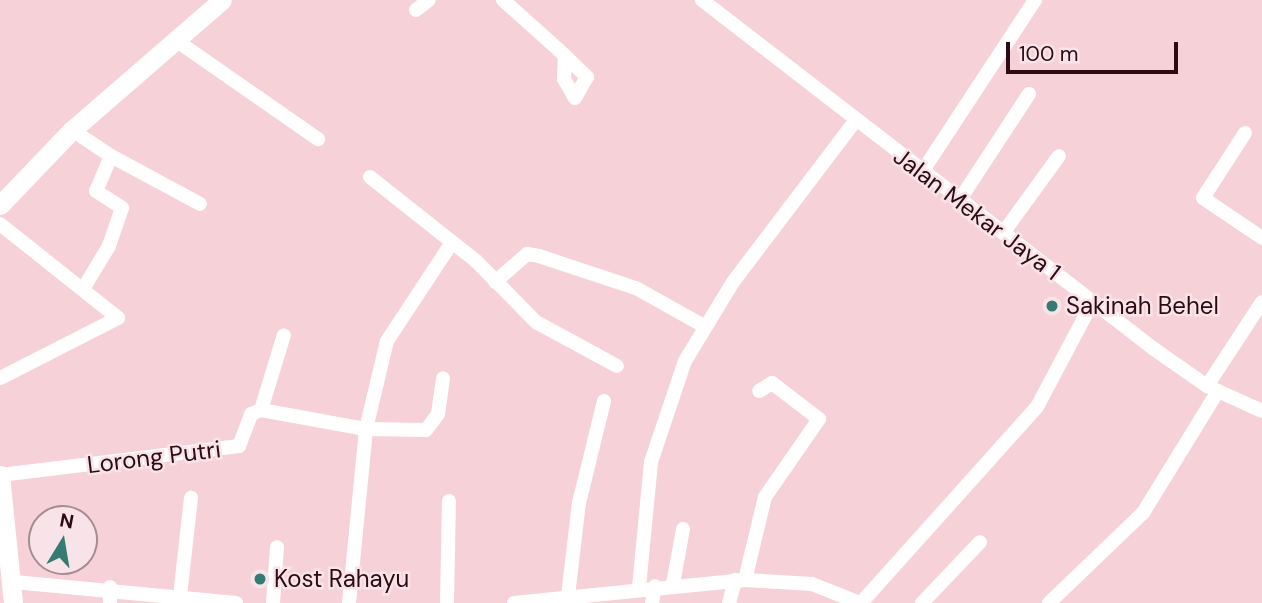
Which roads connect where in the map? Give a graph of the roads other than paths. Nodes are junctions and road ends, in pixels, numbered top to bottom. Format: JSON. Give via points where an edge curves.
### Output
{"nodes":[{"id":1,"x":222,"y":0,"type":"edge"},
{"id":2,"x":429,"y":0,"type":"edge"},
{"id":3,"x":505,"y":0,"type":"edge"},
{"id":4,"x":1035,"y":0,"type":"edge"},
{"id":5,"x":706,"y":1,"type":"edge"},
{"id":6,"x":416,"y":10,"type":"dead end"},
{"id":7,"x":177,"y":41,"type":"junction"},
{"id":8,"x":565,"y":56,"type":"dead end"},
{"id":9,"x":1030,"y":94,"type":"dead end"},
{"id":10,"x":856,"y":120,"type":"junction"},
{"id":11,"x":72,"y":130,"type":"junction"},
{"id":12,"x":1245,"y":132,"type":"dead end"},
{"id":13,"x":318,"y":139,"type":"dead end"},
{"id":14,"x":111,"y":156,"type":"junction"},
{"id":15,"x":1059,"y":156,"type":"dead end"},
{"id":16,"x":922,"y":172,"type":"junction"},
{"id":17,"x":370,"y":177,"type":"dead end"},
{"id":18,"x":2,"y":199,"type":"edge"},
{"id":19,"x":959,"y":201,"type":"junction"},
{"id":20,"x":200,"y":204,"type":"dead end"},
{"id":21,"x":0,"y":224,"type":"edge"},
{"id":22,"x":1003,"y":233,"type":"junction"},
{"id":23,"x":1262,"y":238,"type":"edge"},
{"id":24,"x":451,"y":244,"type":"junction"},
{"id":25,"x":495,"y":282,"type":"junction"},
{"id":26,"x":83,"y":289,"type":"junction"},
{"id":27,"x":1262,"y":302,"type":"edge"},
{"id":28,"x":1092,"y":303,"type":"junction"},
{"id":29,"x":704,"y":326,"type":"junction"},
{"id":30,"x":284,"y":335,"type":"dead end"},
{"id":31,"x":617,"y":366,"type":"dead end"},
{"id":32,"x":0,"y":378,"type":"edge"},
{"id":33,"x":443,"y":378,"type":"dead end"},
{"id":34,"x":1212,"y":388,"type":"junction"},
{"id":35,"x":759,"y":391,"type":"dead end"},
{"id":36,"x":604,"y":401,"type":"dead end"},
{"id":37,"x":261,"y":410,"type":"junction"},
{"id":38,"x":1262,"y":411,"type":"edge"},
{"id":39,"x":366,"y":429,"type":"junction"},
{"id":40,"x":0,"y":475,"type":"edge"},
{"id":41,"x":191,"y":498,"type":"dead end"},
{"id":42,"x":449,"y":501,"type":"dead end"},
{"id":43,"x":683,"y":529,"type":"dead end"},
{"id":44,"x":980,"y":542,"type":"dead end"},
{"id":45,"x":277,"y":547,"type":"dead end"},
{"id":46,"x":740,"y":580,"type":"junction"},
{"id":47,"x":14,"y":582,"type":"junction"},
{"id":48,"x":673,"y":584,"type":"junction"},
{"id":49,"x":655,"y":586,"type":"junction"},
{"id":50,"x":110,"y":587,"type":"junction"},
{"id":51,"x":639,"y":587,"type":"junction"},
{"id":52,"x":180,"y":596,"type":"junction"},
{"id":53,"x":568,"y":596,"type":"junction"},
{"id":54,"x":13,"y":603,"type":"edge"},
{"id":55,"x":110,"y":603,"type":"edge"},
{"id":56,"x":236,"y":603,"type":"edge"},
{"id":57,"x":273,"y":603,"type":"edge"},
{"id":58,"x":349,"y":603,"type":"edge"},
{"id":59,"x":447,"y":603,"type":"edge"},
{"id":60,"x":514,"y":603,"type":"edge"},
{"id":61,"x":652,"y":603,"type":"edge"},
{"id":62,"x":729,"y":603,"type":"edge"},
{"id":63,"x":860,"y":603,"type":"edge"},
{"id":64,"x":922,"y":603,"type":"edge"},
{"id":65,"x":1049,"y":603,"type":"edge"}],
"edges":[{"from":1,"to":7,"type":"main road"},
{"from":2,"to":6,"type":"street"},
{"from":3,"to":8,"type":"street"},
{"from":4,"to":16,"type":"street"},
{"from":5,"to":10,"type":"street","name":"Jalan Mekar Jaya 1"},
{"from":7,"to":11,"type":"main road"},
{"from":7,"to":13,"type":"street"},
{"from":9,"to":19,"type":"street"},
{"from":10,"to":16,"type":"street","name":"Jalan Mekar Jaya 1"},
{"from":10,"to":29,"type":"street"},
{"from":11,"to":14,"type":"street"},
{"from":11,"to":18,"type":"main road"},
{"from":12,"to":23,"type":"street","via":[[1202,198]]},
{"from":14,"to":20,"type":"street"},
{"from":14,"to":26,"type":"street","via":[[96,191],[121,206],[122,214]]},
{"from":15,"to":22,"type":"street"},
{"from":16,"to":19,"type":"street","name":"Jalan Mekar Jaya 1"},
{"from":17,"to":24,"type":"street"},
{"from":19,"to":22,"type":"street","name":"Jalan Mekar Jaya 1"},
{"from":21,"to":26,"type":"street"},
{"from":22,"to":28,"type":"street","name":"Jalan Mekar Jaya 1"},
{"from":24,"to":25,"type":"street"},
{"from":24,"to":39,"type":"street","via":[[387,341]]},
{"from":25,"to":29,"type":"street","via":[[527,254],[539,256],[636,288]]},
{"from":25,"to":31,"type":"street","via":[[536,323]]},
{"from":26,"to":32,"type":"street","via":[[117,320]]},
{"from":27,"to":34,"type":"street"},
{"from":28,"to":34,"type":"street","name":"Jalan Mekar Jaya 1"},
{"from":28,"to":63,"type":"street","via":[[1037,407]]},
{"from":29,"to":51,"type":"street","via":[[651,462]]},
{"from":30,"to":37,"type":"street"},
{"from":33,"to":39,"type":"street","via":[[439,414],[426,430]]},
{"from":34,"to":38,"type":"street","name":"Jalan Mekar Jaya 1"},
{"from":34,"to":65,"type":"street","via":[[1143,513]]},
{"from":35,"to":46,"type":"street","via":[[772,383],[819,419],[762,504]]},
{"from":36,"to":53,"type":"street","via":[[579,503]]},
{"from":37,"to":39,"type":"street"},
{"from":37,"to":40,"type":"street","name":"Lorong Putri","via":[[251,414],[239,446]]},
{"from":39,"to":58,"type":"street"},
{"from":40,"to":47,"type":"main road"},
{"from":41,"to":52,"type":"street"},
{"from":42,"to":59,"type":"street"},
{"from":43,"to":48,"type":"street"},
{"from":44,"to":64,"type":"street"},
{"from":45,"to":57,"type":"street"},
{"from":46,"to":48,"type":"street"},
{"from":46,"to":62,"type":"street"},
{"from":46,"to":63,"type":"street","via":[[812,584]]},
{"from":47,"to":50,"type":"street"},
{"from":47,"to":54,"type":"main road"},
{"from":48,"to":49,"type":"street"},
{"from":49,"to":51,"type":"street"},
{"from":49,"to":61,"type":"street"},
{"from":50,"to":52,"type":"street"},
{"from":50,"to":55,"type":"street"},
{"from":51,"to":53,"type":"street"},
{"from":52,"to":56,"type":"street"},
{"from":53,"to":60,"type":"street"}]}
